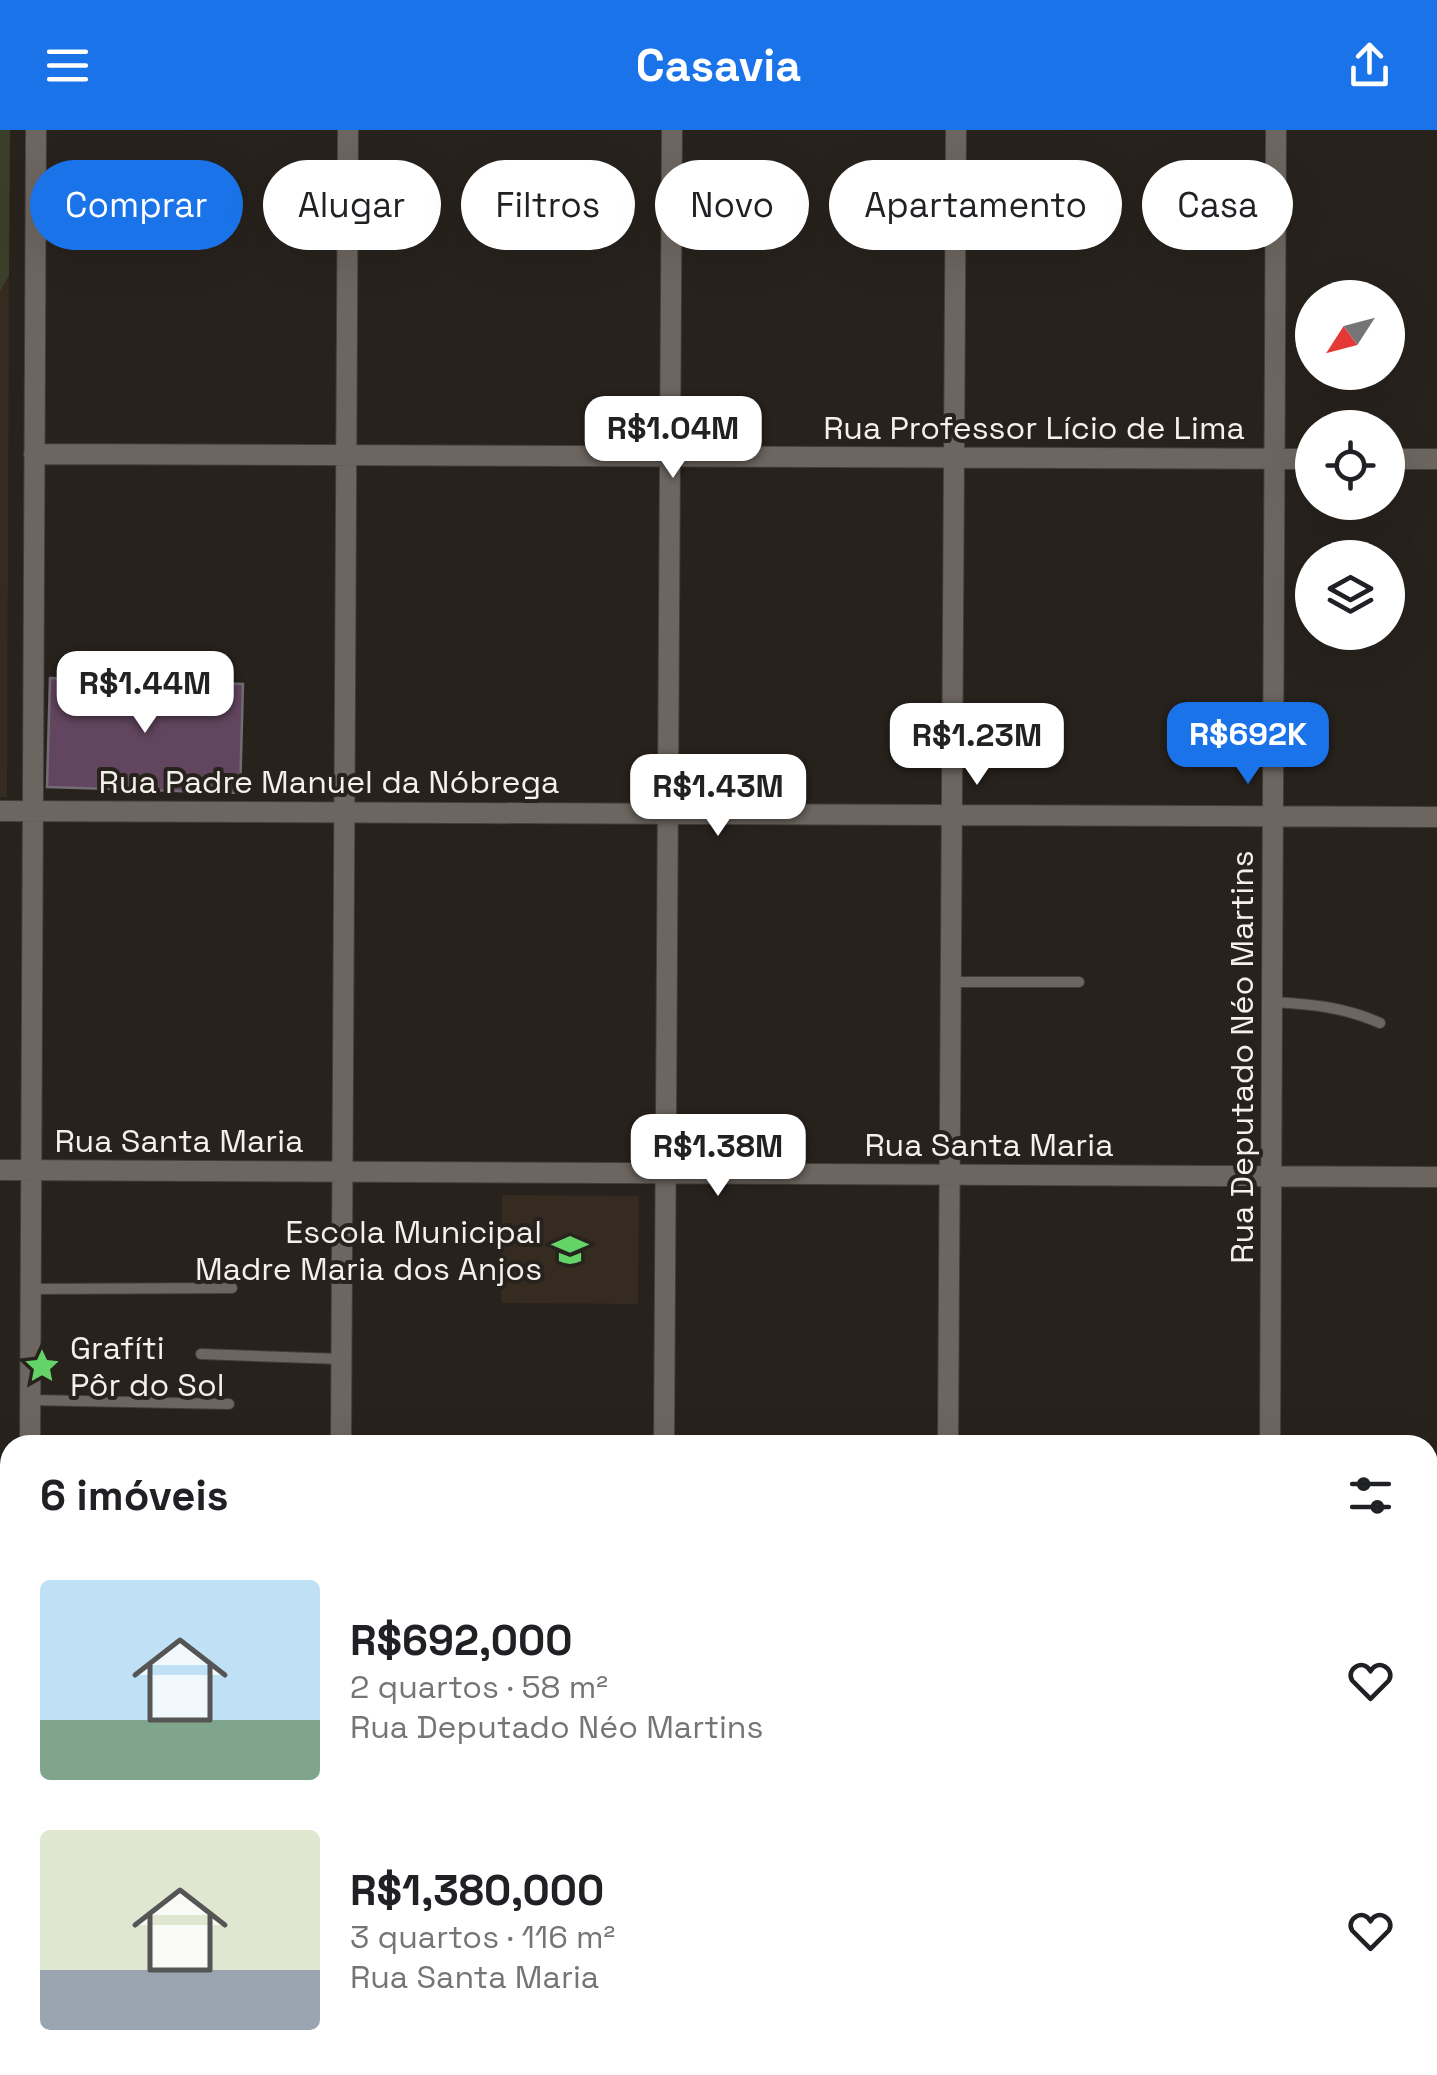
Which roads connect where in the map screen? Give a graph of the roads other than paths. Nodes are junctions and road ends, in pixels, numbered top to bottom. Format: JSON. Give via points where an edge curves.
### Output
{"nodes":[{"id":1,"x":36,"y":130,"type":"edge"},
{"id":2,"x":348,"y":130,"type":"edge"},
{"id":3,"x":672,"y":130,"type":"edge"},
{"id":4,"x":956,"y":130,"type":"edge"},
{"id":5,"x":1276,"y":130,"type":"edge"},
{"id":6,"x":34,"y":454,"type":"junction"},
{"id":7,"x":346,"y":455,"type":"junction"},
{"id":8,"x":670,"y":456,"type":"junction"},
{"id":9,"x":954,"y":458,"type":"junction"},
{"id":10,"x":1274,"y":459,"type":"junction"},
{"id":11,"x":1295,"y":459,"type":"edge"},
{"id":12,"x":1405,"y":459,"type":"edge"},
{"id":13,"x":1437,"y":459,"type":"edge"},
{"id":14,"x":0,"y":811,"type":"edge"},
{"id":15,"x":33,"y":811,"type":"junction"},
{"id":16,"x":344,"y":812,"type":"junction"},
{"id":17,"x":668,"y":814,"type":"junction"},
{"id":18,"x":952,"y":815,"type":"junction"},
{"id":19,"x":1273,"y":816,"type":"junction"},
{"id":20,"x":1437,"y":817,"type":"edge"},
{"id":21,"x":950,"y":982,"type":"junction"},
{"id":22,"x":1079,"y":982,"type":"dead end"},
{"id":23,"x":1272,"y":1002,"type":"junction"},
{"id":24,"x":1380,"y":1023,"type":"dead end"},
{"id":25,"x":0,"y":1170,"type":"edge"},
{"id":26,"x":31,"y":1170,"type":"junction"},
{"id":27,"x":343,"y":1172,"type":"junction"},
{"id":28,"x":665,"y":1174,"type":"junction"},
{"id":29,"x":949,"y":1175,"type":"junction"},
{"id":30,"x":1271,"y":1176,"type":"junction"},
{"id":31,"x":1437,"y":1177,"type":"edge"},
{"id":32,"x":232,"y":1288,"type":"dead end"},
{"id":33,"x":31,"y":1289,"type":"junction"},
{"id":34,"x":201,"y":1354,"type":"dead end"},
{"id":35,"x":342,"y":1359,"type":"junction"},
{"id":36,"x":30,"y":1400,"type":"junction"},
{"id":37,"x":228,"y":1404,"type":"dead end"},
{"id":38,"x":30,"y":1435,"type":"edge"},
{"id":39,"x":341,"y":1435,"type":"edge"},
{"id":40,"x":664,"y":1435,"type":"edge"},
{"id":41,"x":948,"y":1435,"type":"edge"},
{"id":42,"x":1270,"y":1435,"type":"edge"}],
"edges":[{"from":1,"to":6,"type":"street"},
{"from":2,"to":7,"type":"street"},
{"from":3,"to":8,"type":"street"},
{"from":4,"to":9,"type":"street"},
{"from":5,"to":10,"type":"street","name":"Rua Deputado Néo Martins"},
{"from":6,"to":7,"type":"street","name":"Rua Professor Lício de Lima"},
{"from":6,"to":15,"type":"street"},
{"from":7,"to":8,"type":"street","name":"Rua Professor Lício de Lima"},
{"from":7,"to":16,"type":"street"},
{"from":8,"to":9,"type":"street","name":"Rua Professor Lício de Lima"},
{"from":8,"to":17,"type":"street"},
{"from":9,"to":10,"type":"street","name":"Rua Professor Lício de Lima"},
{"from":9,"to":18,"type":"street"},
{"from":10,"to":11,"type":"street","name":"Rua Professor Lício de Lima"},
{"from":10,"to":19,"type":"street","name":"Rua Deputado Néo Martins"},
{"from":12,"to":13,"type":"street"},
{"from":14,"to":15,"type":"street","name":"Rua Padre Manuel da Nóbrega"},
{"from":15,"to":16,"type":"street","name":"Rua Padre Manuel da Nóbrega"},
{"from":15,"to":26,"type":"street"},
{"from":16,"to":17,"type":"street","name":"Rua Padre Manuel da Nóbrega"},
{"from":16,"to":27,"type":"street"},
{"from":17,"to":18,"type":"street","name":"Rua Padre Manuel da Nóbrega"},
{"from":17,"to":28,"type":"street"},
{"from":18,"to":19,"type":"street","name":"Rua Padre Manuel da Nóbrega"},
{"from":18,"to":21,"type":"street"},
{"from":19,"to":20,"type":"street","name":"Rua Padre Manuel da Nóbrega"},
{"from":19,"to":23,"type":"street","name":"Rua Deputado Néo Martins"},
{"from":21,"to":22,"type":"lane"},
{"from":21,"to":29,"type":"street"},
{"from":23,"to":24,"type":"lane","via":[[1352,1010]]},
{"from":23,"to":30,"type":"street","name":"Rua Deputado Néo Martins"},
{"from":25,"to":26,"type":"street","name":"Rua Santa Maria"},
{"from":26,"to":27,"type":"street","name":"Rua Santa Maria"},
{"from":26,"to":33,"type":"street"},
{"from":27,"to":28,"type":"street","name":"Rua Santa Maria"},
{"from":27,"to":35,"type":"street"},
{"from":28,"to":29,"type":"street","name":"Rua Santa Maria"},
{"from":28,"to":40,"type":"street"},
{"from":29,"to":30,"type":"street","name":"Rua Santa Maria"},
{"from":29,"to":41,"type":"street"},
{"from":30,"to":31,"type":"street","name":"Rua Santa Maria"},
{"from":30,"to":42,"type":"street","name":"Rua Deputado Néo Martins"},
{"from":32,"to":33,"type":"lane"},
{"from":33,"to":36,"type":"street"},
{"from":34,"to":35,"type":"lane"},
{"from":35,"to":39,"type":"street"},
{"from":36,"to":37,"type":"lane"},
{"from":36,"to":38,"type":"street"}]}
